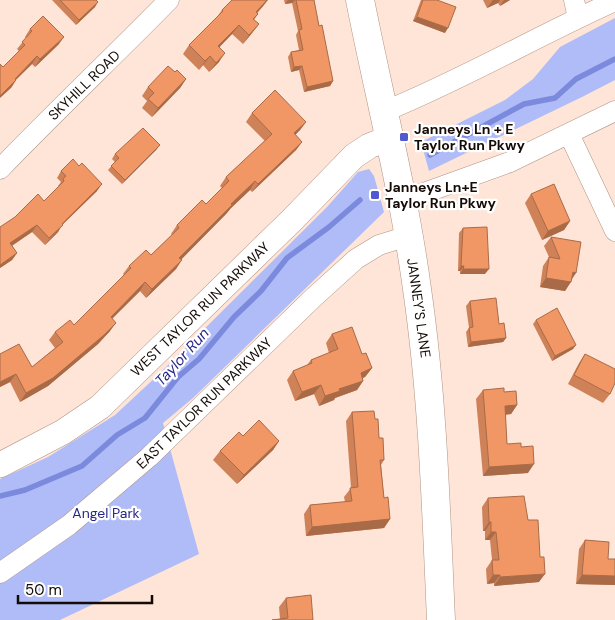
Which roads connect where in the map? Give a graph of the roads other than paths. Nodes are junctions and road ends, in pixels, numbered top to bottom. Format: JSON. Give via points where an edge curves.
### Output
{"nodes":[{"id":1,"x":168,"y":0,"type":"edge"},
{"id":2,"x":360,"y":0,"type":"edge"},
{"id":3,"x":615,"y":1,"type":"edge"},
{"id":4,"x":576,"y":9,"type":"edge"},
{"id":5,"x":615,"y":111,"type":"edge"},
{"id":6,"x":383,"y":112,"type":"junction"},
{"id":7,"x":569,"y":134,"type":"junction"},
{"id":8,"x":389,"y":138,"type":"junction"},
{"id":9,"x":0,"y":169,"type":"edge"},
{"id":10,"x":402,"y":201,"type":"junction"},
{"id":11,"x":615,"y":232,"type":"edge"},
{"id":12,"x":408,"y":236,"type":"junction"},
{"id":13,"x":0,"y":465,"type":"edge"},
{"id":14,"x":0,"y":573,"type":"edge"},
{"id":15,"x":441,"y":620,"type":"edge"}],
"edges":[{"from":1,"to":9,"type":"street","name":"SKYHILL ROAD"},
{"from":2,"to":6,"type":"main road","name":"JANNEY'S LANE"},
{"from":3,"to":4,"type":"street"},
{"from":4,"to":6,"type":"street","via":[[469,74]]},
{"from":5,"to":7,"type":"street"},
{"from":6,"to":8,"type":"main road","name":"JANNEY'S LANE"},
{"from":7,"to":10,"type":"street","via":[[510,162]]},
{"from":7,"to":11,"type":"street"},
{"from":8,"to":10,"type":"main road","name":"JANNEY'S LANE"},
{"from":8,"to":13,"type":"street","name":"WEST TAYLOR RUN PARKWAY","via":[[354,156],[100,407],[64,432]]},
{"from":10,"to":12,"type":"main road","name":"JANNEY'S LANE"},
{"from":12,"to":14,"type":"street","name":"EAST TAYLOR RUN PARKWAY","via":[[379,246],[356,259],[149,457],[69,525]]},
{"from":12,"to":15,"type":"main road","name":"JANNEY'S LANE","via":[[432,429]]}]}
